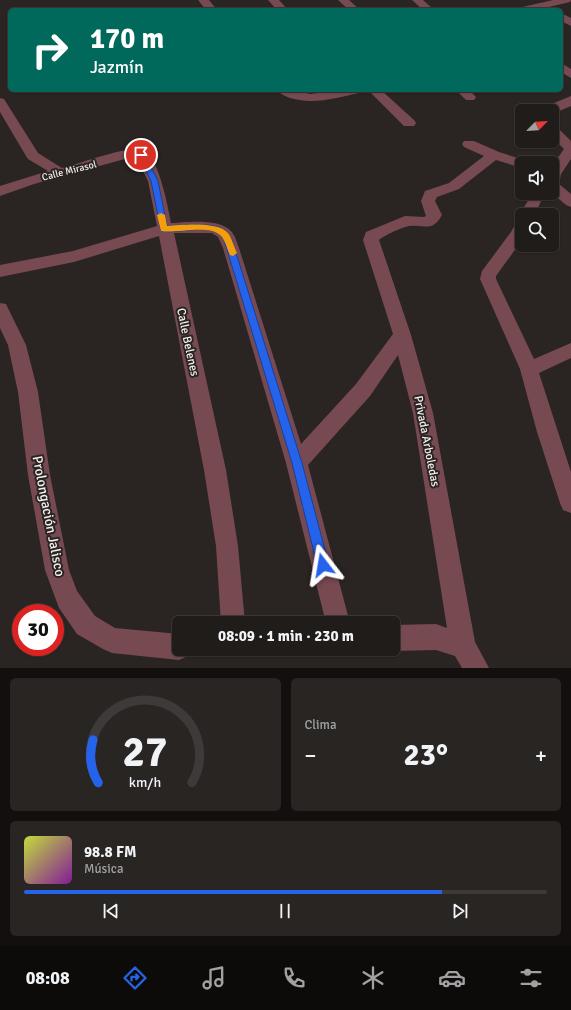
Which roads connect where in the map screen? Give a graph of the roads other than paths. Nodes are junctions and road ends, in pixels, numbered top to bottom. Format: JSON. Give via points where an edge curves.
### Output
{"nodes":[{"id":1,"x":203,"y":0,"type":"edge"},
{"id":2,"x":273,"y":0,"type":"edge"},
{"id":3,"x":344,"y":0,"type":"edge"},
{"id":4,"x":417,"y":0,"type":"edge"},
{"id":5,"x":566,"y":0,"type":"edge"},
{"id":6,"x":210,"y":8,"type":"edge"},
{"id":7,"x":281,"y":8,"type":"edge"},
{"id":8,"x":353,"y":8,"type":"edge"},
{"id":9,"x":427,"y":8,"type":"edge"},
{"id":10,"x":548,"y":8,"type":"edge"},
{"id":11,"x":288,"y":92,"type":"edge"},
{"id":12,"x":346,"y":92,"type":"edge"},
{"id":13,"x":376,"y":92,"type":"edge"},
{"id":14,"x":2,"y":96,"type":"edge"},
{"id":15,"x":571,"y":100,"type":"edge"},
{"id":16,"x":559,"y":106,"type":"edge"},
{"id":17,"x":408,"y":123,"type":"dead end"},
{"id":18,"x":559,"y":137,"type":"edge"},
{"id":19,"x":469,"y":144,"type":"dead end"},
{"id":20,"x":571,"y":148,"type":"edge"},
{"id":21,"x":139,"y":154,"type":"joint"},
{"id":22,"x":494,"y":154,"type":"junction"},
{"id":23,"x":33,"y":156,"type":"junction"},
{"id":24,"x":515,"y":162,"type":"edge"},
{"id":25,"x":559,"y":168,"type":"edge"},
{"id":26,"x":59,"y":172,"type":"junction"},
{"id":27,"x":31,"y":179,"type":"junction"},
{"id":28,"x":559,"y":188,"type":"edge"},
{"id":29,"x":0,"y":191,"type":"edge"},
{"id":30,"x":571,"y":202,"type":"edge"},
{"id":31,"x":164,"y":229,"type":"junction"},
{"id":32,"x":515,"y":238,"type":"edge"},
{"id":33,"x":0,"y":271,"type":"edge"},
{"id":34,"x":0,"y":309,"type":"edge"},
{"id":35,"x":402,"y":335,"type":"junction"},
{"id":36,"x":571,"y":350,"type":"edge"},
{"id":37,"x":530,"y":369,"type":"junction"},
{"id":38,"x":297,"y":463,"type":"junction"},
{"id":39,"x":571,"y":503,"type":"edge"},
{"id":40,"x":232,"y":616,"type":"edge"},
{"id":41,"x":336,"y":616,"type":"edge"},
{"id":42,"x":400,"y":638,"type":"edge"},
{"id":43,"x":172,"y":646,"type":"edge"},
{"id":44,"x":463,"y":646,"type":"junction"},
{"id":45,"x":476,"y":668,"type":"edge"}],
"edges":[{"from":1,"to":6,"type":"street"},
{"from":2,"to":7,"type":"street"},
{"from":3,"to":8,"type":"street"},
{"from":4,"to":9,"type":"street"},
{"from":5,"to":10,"type":"street"},
{"from":11,"to":12,"type":"street","via":[[309,99]]},
{"from":13,"to":17,"type":"street"},
{"from":14,"to":23,"type":"street"},
{"from":15,"to":16,"type":"street"},
{"from":18,"to":20,"type":"street"},
{"from":19,"to":22,"type":"street"},
{"from":20,"to":25,"type":"street"},
{"from":21,"to":26,"type":"street","name":"Calle Mirasol","via":[[129,154]]},
{"from":21,"to":31,"type":"street","name":"Calle Belenes","via":[[155,181]]},
{"from":22,"to":24,"type":"street"},
{"from":22,"to":35,"type":"street","name":"Privada Arboledas","via":[[454,186],[430,194],[428,201],[434,215],[430,220],[422,223],[406,221],[372,236],[371,240]]},
{"from":23,"to":26,"type":"street"},
{"from":23,"to":27,"type":"street"},
{"from":26,"to":27,"type":"street","name":"Calle Mirasol"},
{"from":27,"to":29,"type":"street","name":"Calle Mirasol"},
{"from":28,"to":30,"type":"street"},
{"from":31,"to":33,"type":"street","via":[[74,256]]},
{"from":31,"to":38,"type":"street","via":[[217,229],[225,234]]},
{"from":31,"to":40,"type":"street","name":"Calle Belenes","via":[[215,470],[227,546]]},
{"from":32,"to":37,"type":"street","via":[[488,275]]},
{"from":34,"to":43,"type":"street","name":"Prolongación Jalisco","via":[[17,345],[28,392],[39,475],[57,570],[68,598],[86,625],[112,640]]},
{"from":35,"to":38,"type":"street","via":[[363,390]]},
{"from":35,"to":44,"type":"street","name":"Privada Arboledas","via":[[423,413]]},
{"from":36,"to":37,"type":"street"},
{"from":37,"to":39,"type":"street","via":[[547,432]]},
{"from":38,"to":41,"type":"street"},
{"from":42,"to":44,"type":"street","via":[[436,637]]},
{"from":44,"to":45,"type":"street"}]}
